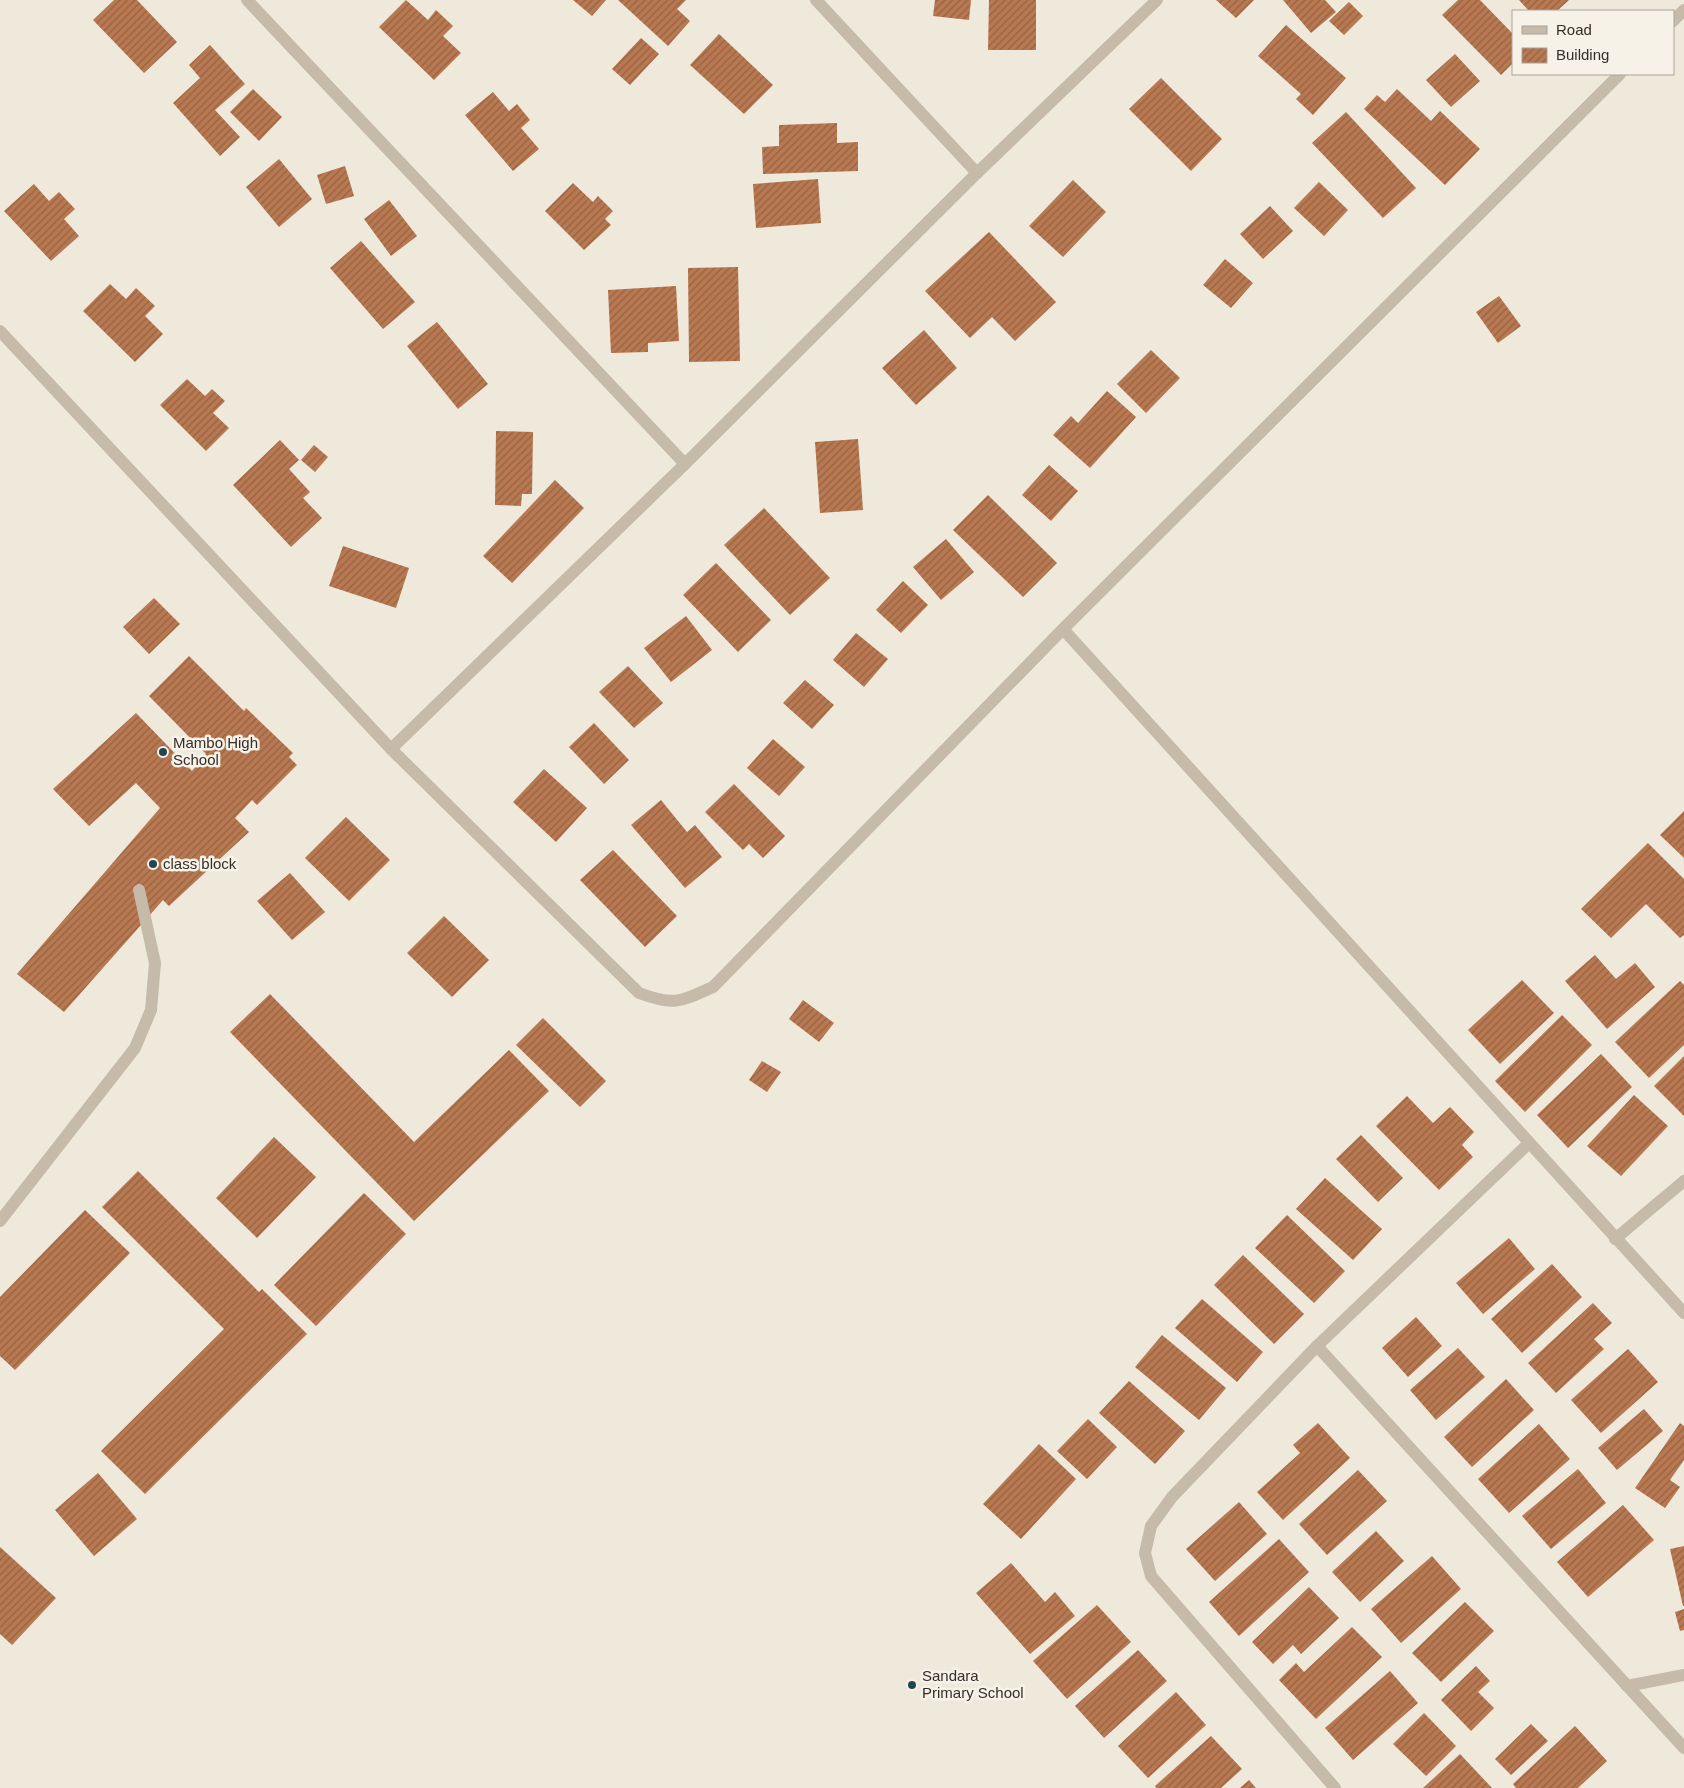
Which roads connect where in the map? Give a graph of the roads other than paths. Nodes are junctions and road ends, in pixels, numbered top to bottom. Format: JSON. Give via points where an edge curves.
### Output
{"nodes":[{"id":1,"x":246,"y":0,"type":"edge"},
{"id":2,"x":816,"y":0,"type":"edge"},
{"id":3,"x":1157,"y":0,"type":"edge"},
{"id":4,"x":1684,"y":10,"type":"edge"},
{"id":5,"x":1674,"y":21,"type":"edge"},
{"id":6,"x":1619,"y":75,"type":"edge"},
{"id":7,"x":977,"y":174,"type":"junction"},
{"id":8,"x":0,"y":331,"type":"edge"},
{"id":9,"x":685,"y":464,"type":"junction"},
{"id":10,"x":1062,"y":629,"type":"junction"},
{"id":11,"x":391,"y":749,"type":"junction"},
{"id":12,"x":139,"y":890,"type":"dead end"},
{"id":13,"x":1528,"y":1144,"type":"junction"},
{"id":14,"x":1684,"y":1181,"type":"edge"},
{"id":15,"x":0,"y":1222,"type":"edge"},
{"id":16,"x":1615,"y":1239,"type":"junction"},
{"id":17,"x":1684,"y":1313,"type":"edge"},
{"id":18,"x":1318,"y":1346,"type":"junction"},
{"id":19,"x":1684,"y":1675,"type":"edge"},
{"id":20,"x":1627,"y":1686,"type":"junction"},
{"id":21,"x":1684,"y":1748,"type":"edge"},
{"id":22,"x":1335,"y":1788,"type":"edge"}],
"edges":[{"from":1,"to":9,"type":"street"},
{"from":2,"to":7,"type":"street"},
{"from":3,"to":7,"type":"street"},
{"from":4,"to":5,"type":"street"},
{"from":6,"to":10,"type":"street"},
{"from":7,"to":9,"type":"street"},
{"from":8,"to":11,"type":"street"},
{"from":9,"to":11,"type":"street"},
{"from":10,"to":11,"type":"street","via":[[713,987],[681,1002],[659,1001],[639,993]]},
{"from":10,"to":13,"type":"street"},
{"from":12,"to":15,"type":"street","via":[[155,963],[151,1010],[135,1048]]},
{"from":13,"to":16,"type":"street"},
{"from":13,"to":18,"type":"street"},
{"from":14,"to":16,"type":"street"},
{"from":16,"to":17,"type":"street"},
{"from":18,"to":20,"type":"street"},
{"from":18,"to":22,"type":"street","via":[[1172,1498],[1151,1526],[1144,1553],[1151,1576]]},
{"from":19,"to":20,"type":"street"},
{"from":20,"to":21,"type":"street"}]}
